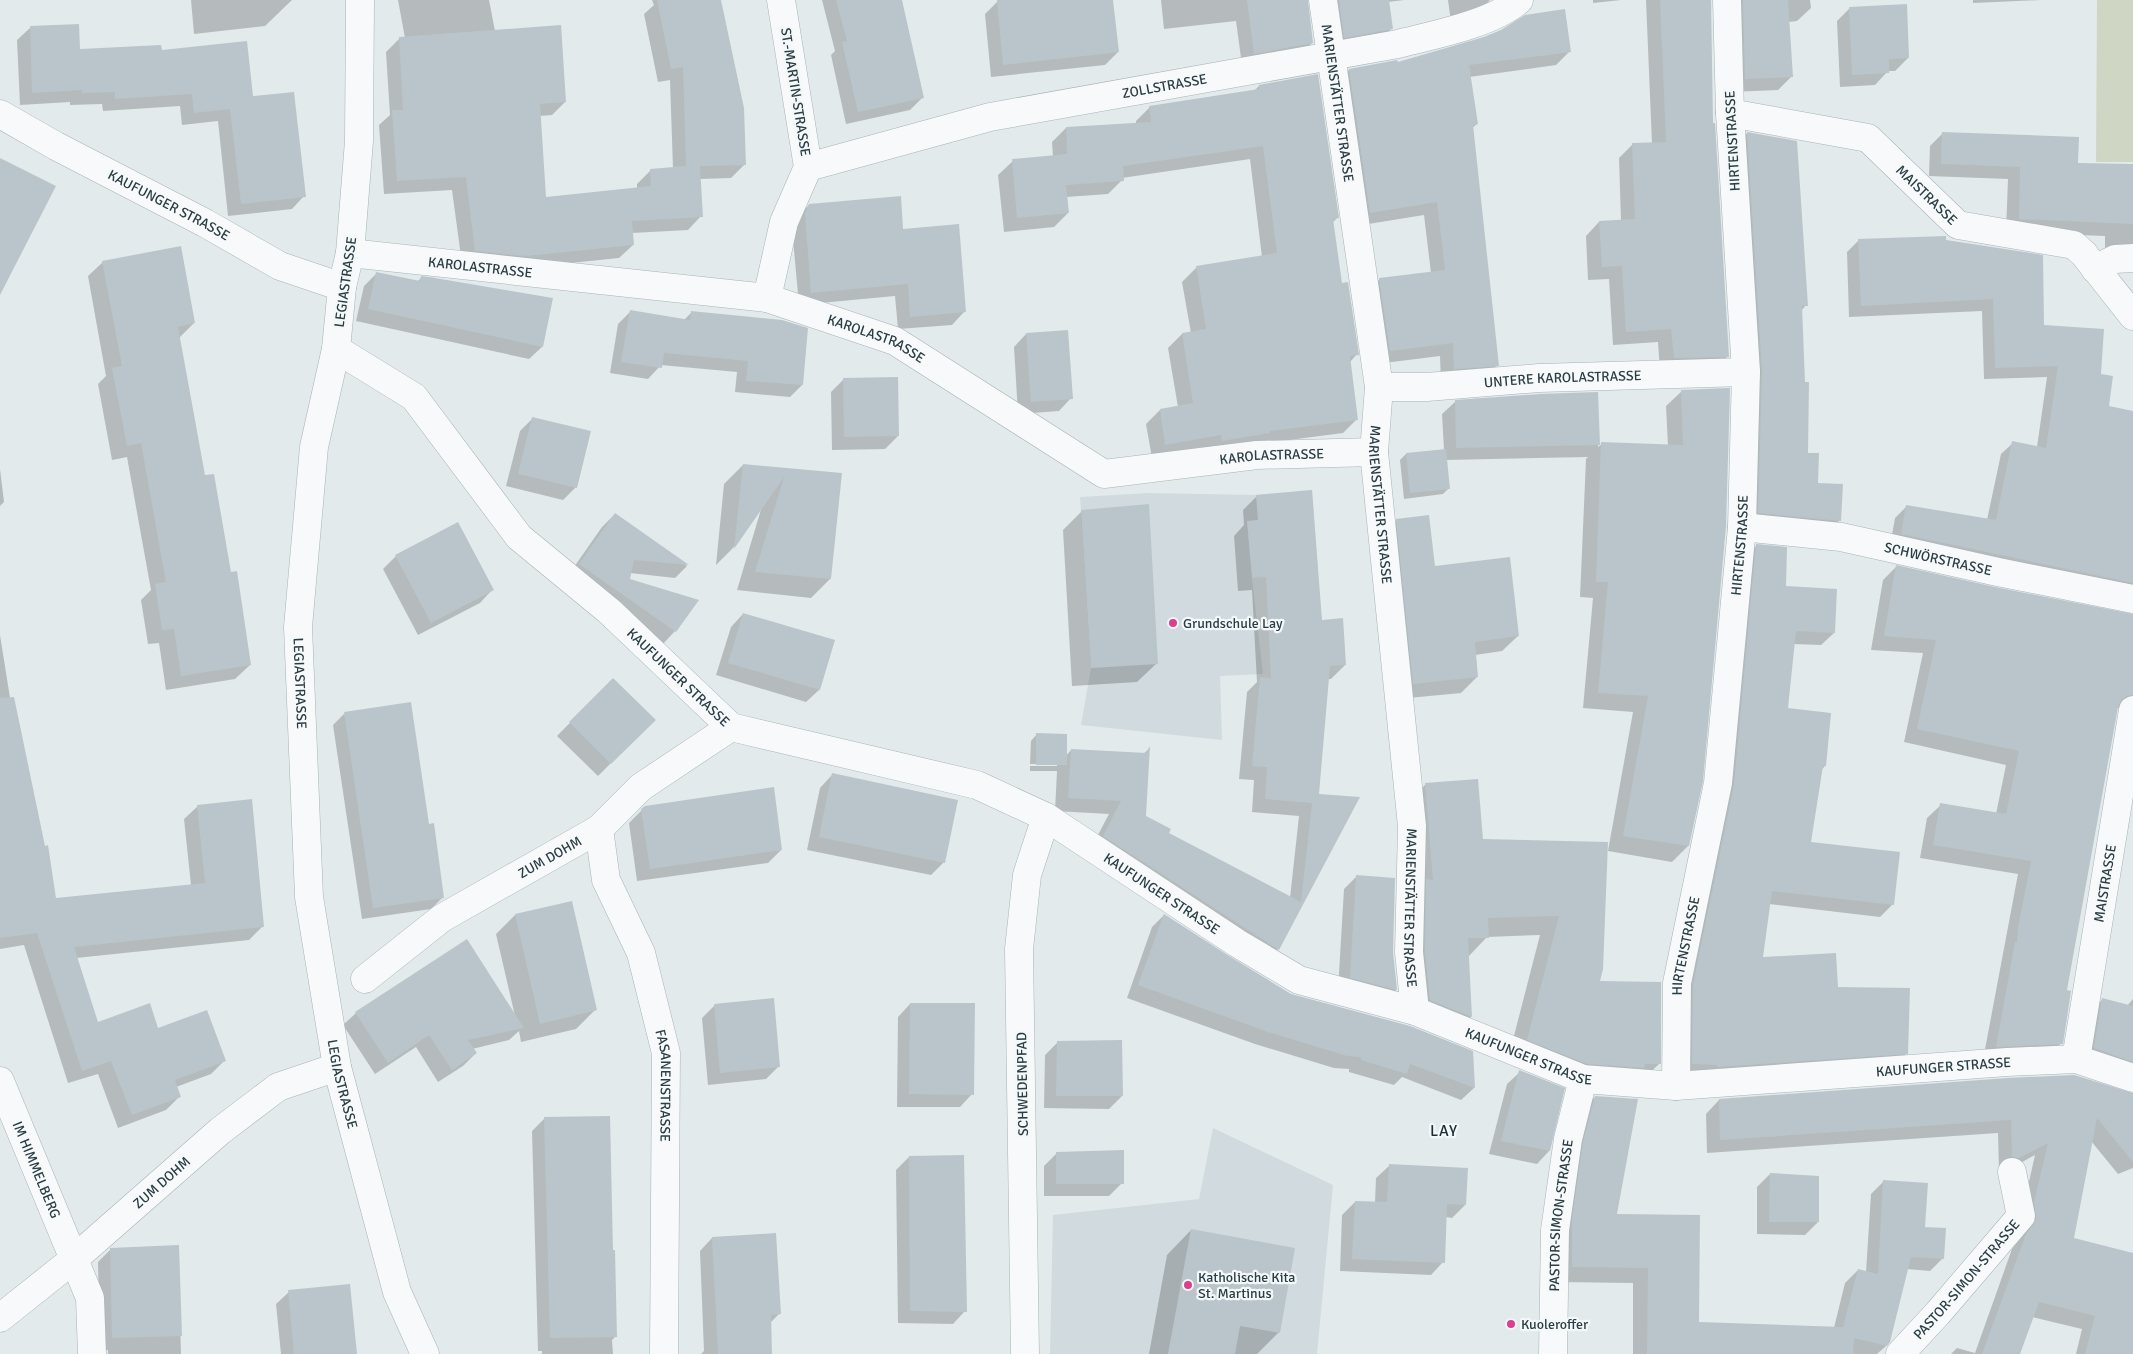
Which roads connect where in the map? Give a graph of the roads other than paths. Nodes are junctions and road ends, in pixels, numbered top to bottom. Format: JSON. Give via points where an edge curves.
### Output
{"nodes":[{"id":1,"x":360,"y":0,"type":"edge"},
{"id":2,"x":781,"y":0,"type":"edge"},
{"id":3,"x":1323,"y":0,"type":"edge"},
{"id":4,"x":1519,"y":0,"type":"edge"},
{"id":5,"x":1727,"y":0,"type":"edge"},
{"id":6,"x":1332,"y":55,"type":"junction"},
{"id":7,"x":1730,"y":113,"type":"junction"},
{"id":8,"x":0,"y":114,"type":"edge"},
{"id":9,"x":808,"y":167,"type":"junction"},
{"id":10,"x":350,"y":252,"type":"junction"},
{"id":11,"x":2133,"y":258,"type":"edge"},
{"id":12,"x":2095,"y":269,"type":"junction"},
{"id":13,"x":342,"y":287,"type":"junction"},
{"id":14,"x":767,"y":298,"type":"junction"},
{"id":15,"x":2133,"y":316,"type":"edge"},
{"id":16,"x":336,"y":349,"type":"junction"},
{"id":17,"x":1746,"y":372,"type":"junction"},
{"id":18,"x":1379,"y":387,"type":"junction"},
{"id":19,"x":1374,"y":452,"type":"junction"},
{"id":20,"x":1742,"y":527,"type":"junction"},
{"id":21,"x":2133,"y":599,"type":"edge"},
{"id":22,"x":2133,"y":710,"type":"edge"},
{"id":23,"x":731,"y":727,"type":"junction"},
{"id":24,"x":1046,"y":817,"type":"junction"},
{"id":25,"x":599,"y":829,"type":"junction"},
{"id":26,"x":365,"y":979,"type":"dead end"},
{"id":27,"x":1415,"y":1011,"type":"junction"},
{"id":28,"x":2076,"y":1059,"type":"junction"},
{"id":29,"x":337,"y":1067,"type":"junction"},
{"id":30,"x":2133,"y":1078,"type":"edge"},
{"id":31,"x":1583,"y":1079,"type":"junction"},
{"id":32,"x":0,"y":1081,"type":"edge"},
{"id":33,"x":1676,"y":1086,"type":"junction"},
{"id":34,"x":2012,"y":1172,"type":"dead end"},
{"id":35,"x":74,"y":1259,"type":"junction"},
{"id":36,"x":0,"y":1318,"type":"edge"},
{"id":37,"x":92,"y":1354,"type":"edge"},
{"id":38,"x":425,"y":1354,"type":"edge"},
{"id":39,"x":664,"y":1354,"type":"edge"},
{"id":40,"x":1025,"y":1354,"type":"edge"},
{"id":41,"x":1553,"y":1354,"type":"edge"},
{"id":42,"x":1900,"y":1354,"type":"edge"}],
"edges":[{"from":1,"to":10,"type":"street","name":"LEGIASTRASSE","via":[[359,141]]},
{"from":2,"to":9,"type":"street","name":"ST.-MARTIN-STRASSE"},
{"from":3,"to":6,"type":"street","name":"MARIENSTÄTTER STRASSE"},
{"from":4,"to":6,"type":"street","name":"ZOLLSTRASSE","via":[[1489,17],[1444,33]]},
{"from":5,"to":7,"type":"street","name":"HIRTENSTRASSE"},
{"from":6,"to":9,"type":"street","name":"ZOLLSTRASSE","via":[[990,118]]},
{"from":6,"to":18,"type":"street","name":"MARIENSTÄTTER STRASSE"},
{"from":7,"to":12,"type":"street","name":"MAISTRASSE","via":[[1868,138],[1958,225],[2074,245]]},
{"from":7,"to":17,"type":"street","name":"HIRTENSTRASSE"},
{"from":8,"to":13,"type":"street","name":"KAUFUNGER STRASSE","via":[[205,222],[280,266]]},
{"from":9,"to":14,"type":"street","name":"ST.-MARTIN-STRASSE","via":[[784,222]]},
{"from":10,"to":13,"type":"street","name":"LEGIASTRASSE"},
{"from":10,"to":14,"type":"street","name":"KAROLASTRASSE"},
{"from":11,"to":12,"type":"street","via":[[2115,258]]},
{"from":12,"to":15,"type":"street","name":"MAISTRASSE"},
{"from":13,"to":16,"type":"street","name":"LEGIASTRASSE"},
{"from":14,"to":19,"type":"street","name":"KAROLASTRASSE","via":[[895,341],[1104,474],[1257,456]]},
{"from":16,"to":23,"type":"street","name":"KAUFUNGER STRASSE","via":[[414,397],[519,536],[609,611]]},
{"from":16,"to":29,"type":"street","name":"LEGIASTRASSE","via":[[314,447],[298,626],[309,897]]},
{"from":17,"to":18,"type":"street","name":"UNTERE KAROLASTRASSE"},
{"from":17,"to":20,"type":"street","name":"HIRTENSTRASSE"},
{"from":18,"to":19,"type":"street","name":"MARIENSTÄTTER STRASSE"},
{"from":19,"to":27,"type":"street","name":"MARIENSTÄTTER STRASSE","via":[[1412,826],[1409,952]]},
{"from":20,"to":21,"type":"street","name":"SCHWÖRSTRASSE","via":[[1842,537]]},
{"from":20,"to":33,"type":"street","name":"HIRTENSTRASSE","via":[[1718,783],[1677,983]]},
{"from":22,"to":28,"type":"street","name":"MAISTRASSE"},
{"from":23,"to":24,"type":"street","name":"KAUFUNGER STRASSE","via":[[977,786]]},
{"from":23,"to":25,"type":"street","name":"ZUM DOHM","via":[[641,787]]},
{"from":24,"to":27,"type":"street","name":"KAUFUNGER STRASSE","via":[[1299,980]]},
{"from":24,"to":40,"type":"street","name":"SCHWEDENPFAD","via":[[1027,876],[1020,949]]},
{"from":25,"to":26,"type":"street","name":"ZUM DOHM","via":[[442,918]]},
{"from":25,"to":39,"type":"street","name":"FASANENSTRASSE","via":[[606,880],[641,953],[666,1053]]},
{"from":27,"to":31,"type":"street","name":"KAUFUNGER STRASSE"},
{"from":28,"to":30,"type":"street","name":"KAUFUNGER STRASSE"},
{"from":28,"to":33,"type":"street","name":"KAUFUNGER STRASSE"},
{"from":29,"to":35,"type":"street","name":"ZUM DOHM","via":[[278,1087],[220,1131]]},
{"from":29,"to":38,"type":"street","name":"LEGIASTRASSE","via":[[397,1292]]},
{"from":31,"to":33,"type":"street","name":"KAUFUNGER STRASSE"},
{"from":31,"to":41,"type":"street","name":"PASTOR-SIMON-STRASSE","via":[[1568,1138],[1555,1230]]},
{"from":32,"to":35,"type":"street","name":"IM HIMMELBERG"},
{"from":34,"to":42,"type":"street","name":"PASTOR-SIMON-STRASSE","via":[[2021,1216]]},
{"from":35,"to":36,"type":"street","name":"ZUM DOHM"},
{"from":35,"to":37,"type":"street","name":"IM HIMMELBERG","via":[[90,1298]]}]}
